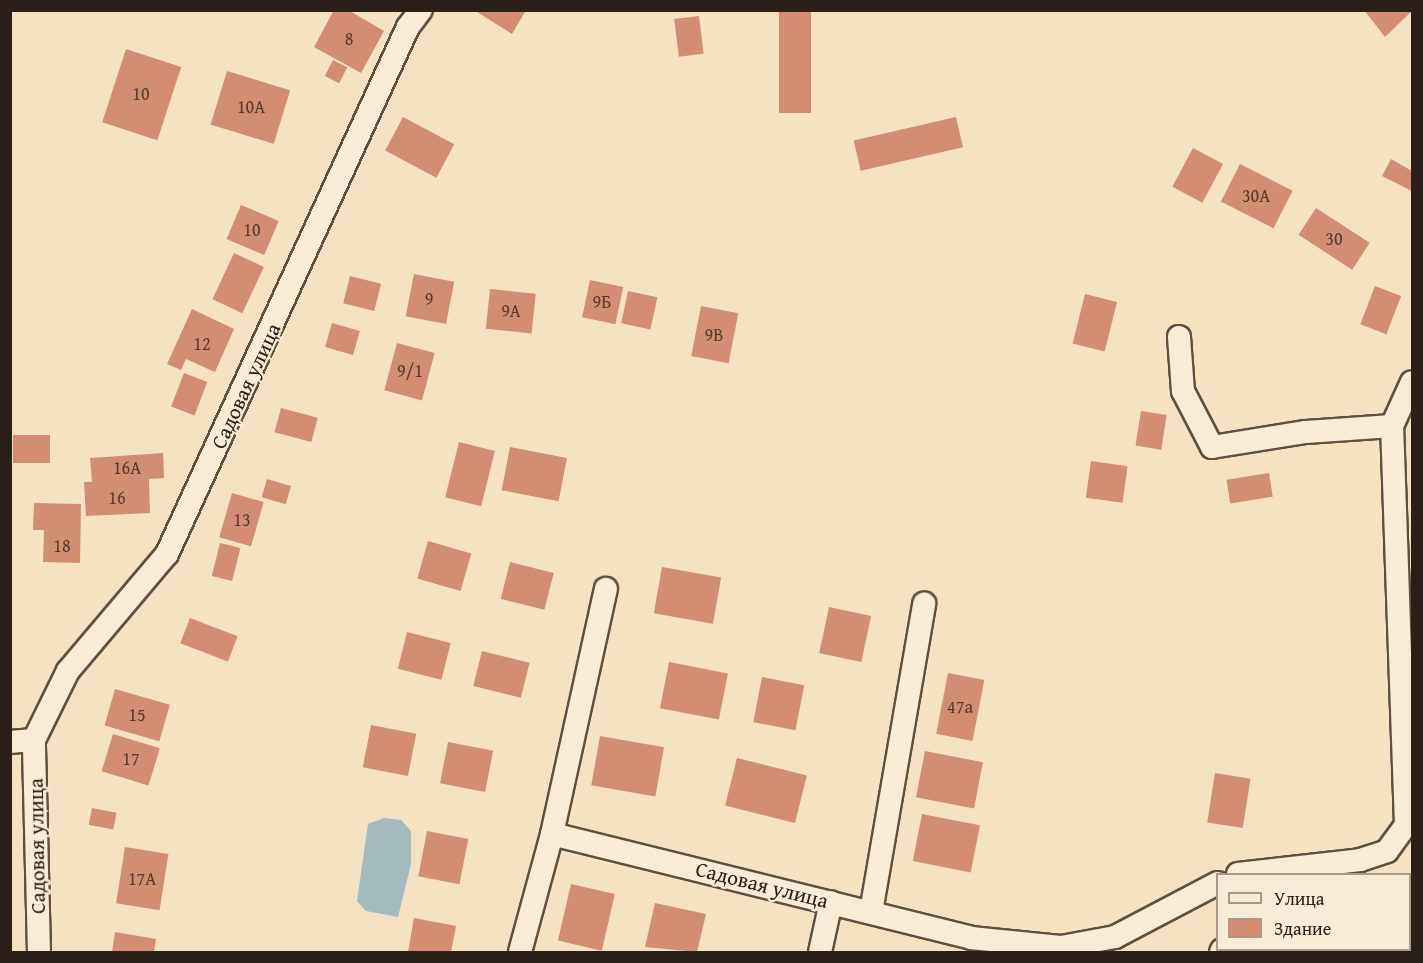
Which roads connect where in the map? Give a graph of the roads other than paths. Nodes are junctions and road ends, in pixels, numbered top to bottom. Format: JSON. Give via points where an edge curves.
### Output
{"nodes":[{"id":1,"x":421,"y":10,"type":"edge"},
{"id":2,"x":1179,"y":337,"type":"dead end"},
{"id":3,"x":1413,"y":382,"type":"edge"},
{"id":4,"x":1392,"y":426,"type":"junction"},
{"id":5,"x":606,"y":589,"type":"dead end"},
{"id":6,"x":924,"y":604,"type":"dead end"},
{"id":7,"x":34,"y":740,"type":"junction"},
{"id":8,"x":10,"y":742,"type":"edge"},
{"id":9,"x":552,"y":834,"type":"junction"},
{"id":10,"x":1243,"y":873,"type":"edge"},
{"id":11,"x":1216,"y":884,"type":"edge"},
{"id":12,"x":831,"y":902,"type":"junction"},
{"id":13,"x":871,"y":912,"type":"junction"},
{"id":14,"x":39,"y":952,"type":"edge"},
{"id":15,"x":520,"y":952,"type":"edge"},
{"id":16,"x":820,"y":952,"type":"edge"}],
"edges":[{"from":1,"to":7,"type":"street","name":"Садовая улица","via":[[408,27],[167,554],[68,671]]},
{"from":2,"to":4,"type":"street","via":[[1183,391],[1212,447],[1306,432]]},
{"from":3,"to":4,"type":"street"},
{"from":4,"to":10,"type":"street","via":[[1406,825],[1388,851],[1360,860]]},
{"from":5,"to":9,"type":"street"},
{"from":6,"to":13,"type":"street"},
{"from":7,"to":8,"type":"street"},
{"from":7,"to":14,"type":"street","name":"Садовая улица"},
{"from":9,"to":12,"type":"street","name":"Садовая улица"},
{"from":9,"to":15,"type":"street"},
{"from":11,"to":13,"type":"street","name":"Садовая улица","via":[[1115,937],[1061,947],[971,938]]},
{"from":12,"to":13,"type":"street","name":"Садовая улица"},
{"from":12,"to":16,"type":"street"}]}
